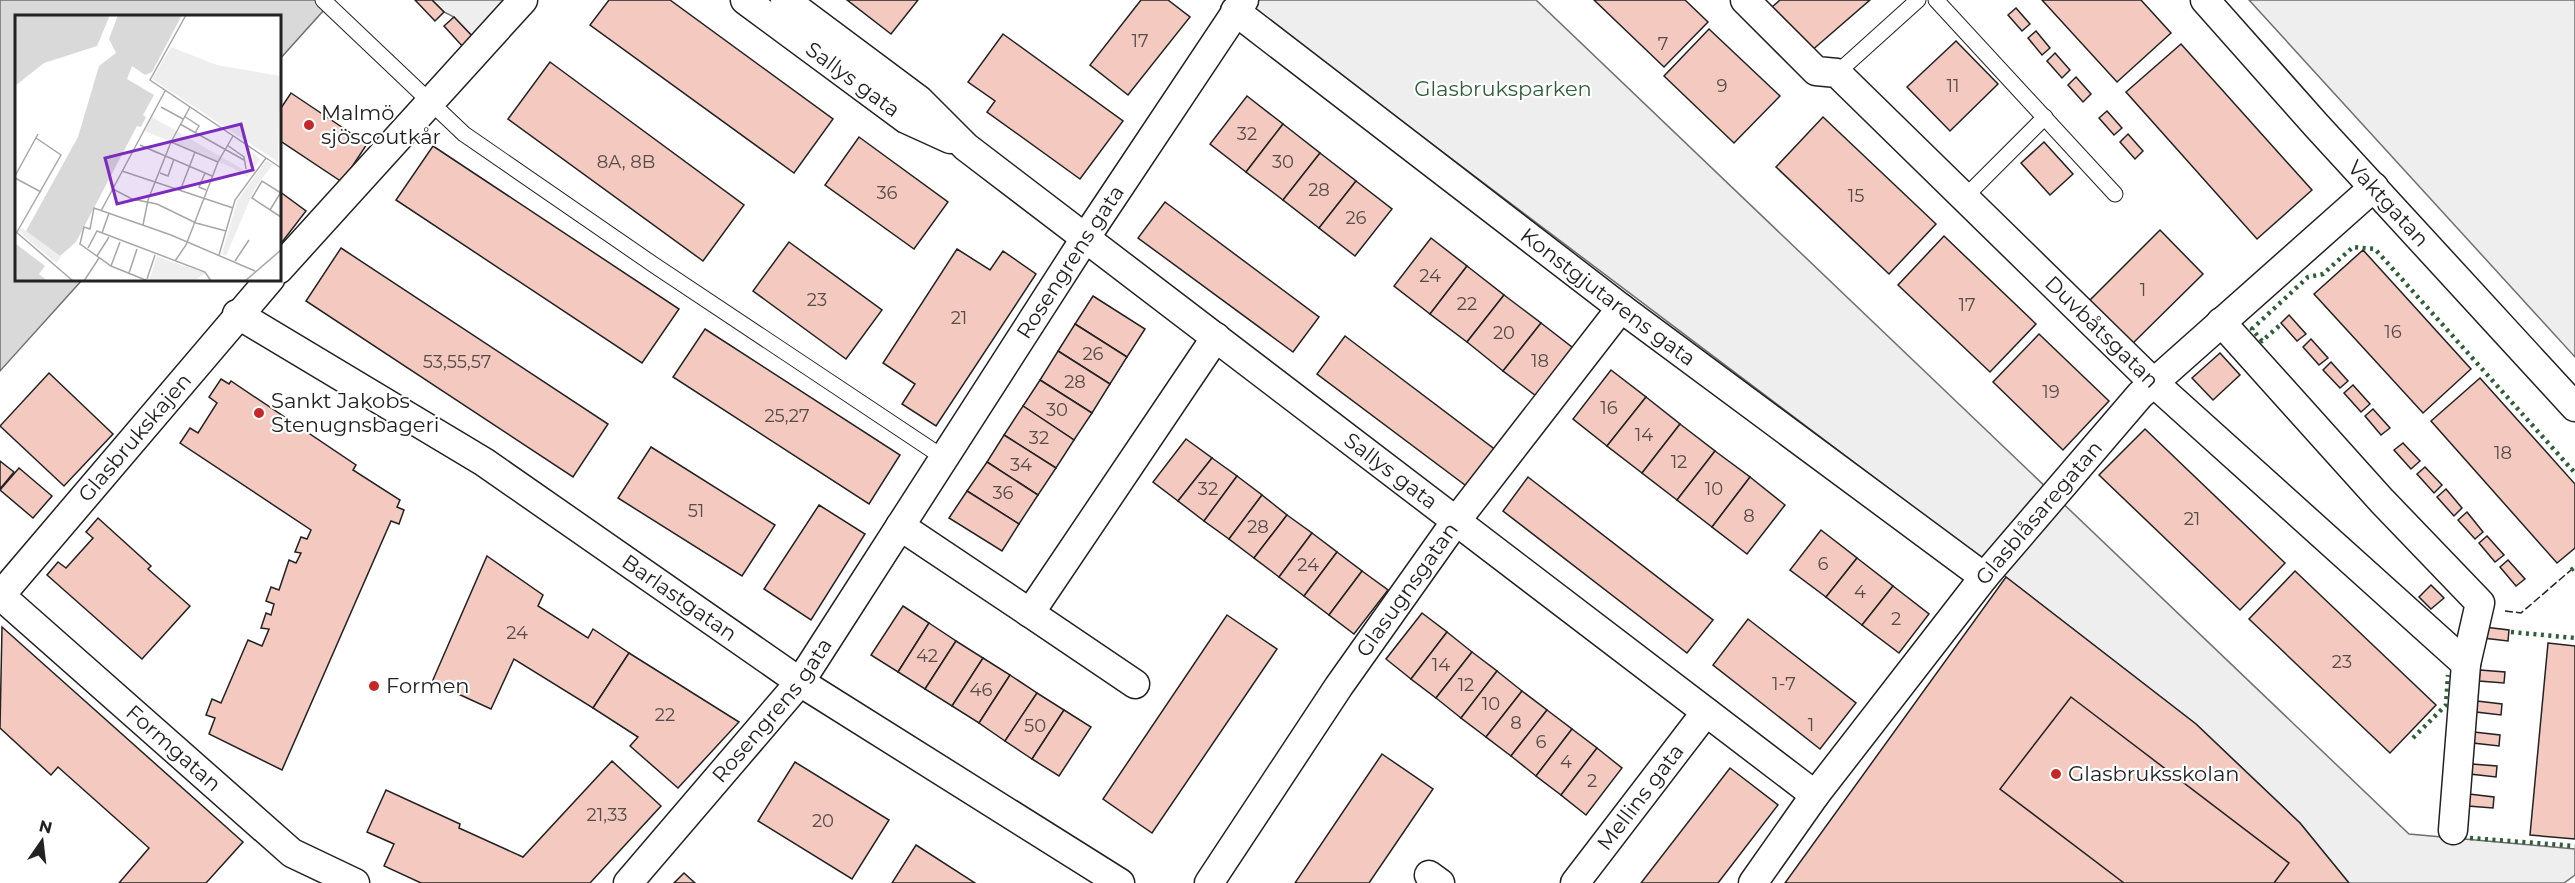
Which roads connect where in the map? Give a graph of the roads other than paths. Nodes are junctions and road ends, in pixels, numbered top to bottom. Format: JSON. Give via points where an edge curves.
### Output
{"nodes":[{"id":1,"x":323,"y":0,"type":"edge"},
{"id":2,"x":523,"y":0,"type":"edge"},
{"id":3,"x":745,"y":0,"type":"edge"},
{"id":4,"x":785,"y":0,"type":"edge"},
{"id":5,"x":1745,"y":0,"type":"edge"},
{"id":6,"x":1918,"y":0,"type":"edge"},
{"id":7,"x":1936,"y":0,"type":"edge"},
{"id":8,"x":2205,"y":0,"type":"edge"},
{"id":9,"x":1239,"y":6,"type":"edge"},
{"id":10,"x":1837,"y":73,"type":"junction"},
{"id":11,"x":431,"y":101,"type":"junction"},
{"id":12,"x":2045,"y":117,"type":"junction"},
{"id":13,"x":966,"y":147,"type":"junction"},
{"id":14,"x":2374,"y":187,"type":"junction"},
{"id":15,"x":2115,"y":194,"type":"dead end"},
{"id":16,"x":1964,"y":198,"type":"junction"},
{"id":17,"x":1086,"y":237,"type":"junction"},
{"id":18,"x":280,"y":268,"type":"edge"},
{"id":19,"x":269,"y":280,"type":"edge"},
{"id":20,"x":1621,"y":308,"type":"junction"},
{"id":21,"x":237,"y":314,"type":"junction"},
{"id":22,"x":2221,"y":322,"type":"junction"},
{"id":23,"x":1216,"y":337,"type":"junction"},
{"id":24,"x":2154,"y":383,"type":"junction"},
{"id":25,"x":2575,"y":407,"type":"edge"},
{"id":26,"x":944,"y":458,"type":"junction"},
{"id":27,"x":1456,"y":521,"type":"junction"},
{"id":28,"x":900,"y":526,"type":"junction"},
{"id":29,"x":1984,"y":577,"type":"junction"},
{"id":30,"x":0,"y":596,"type":"edge"},
{"id":31,"x":1030,"y":613,"type":"junction"},
{"id":32,"x":2466,"y":664,"type":"junction"},
{"id":33,"x":800,"y":682,"type":"junction"},
{"id":34,"x":1135,"y":684,"type":"dead end"},
{"id":35,"x":1706,"y":712,"type":"junction"},
{"id":36,"x":1815,"y":795,"type":"junction"},
{"id":37,"x":2453,"y":830,"type":"dead end"},
{"id":38,"x":355,"y":883,"type":"edge"},
{"id":39,"x":628,"y":883,"type":"edge"},
{"id":40,"x":1120,"y":883,"type":"edge"},
{"id":41,"x":1209,"y":883,"type":"edge"},
{"id":42,"x":1575,"y":883,"type":"edge"},
{"id":43,"x":1753,"y":883,"type":"edge"}],
"edges":[{"from":1,"to":11,"type":"lane"},
{"from":2,"to":11,"type":"street"},
{"from":3,"to":13,"type":"street","name":"Sallys gata","via":[[906,119]]},
{"from":4,"to":13,"type":"street","name":"Sallys gata","via":[[919,100]]},
{"from":5,"to":10,"type":"street","name":"Duvbåtsgatan","via":[[1816,71]]},
{"from":6,"to":10,"type":"lane"},
{"from":7,"to":12,"type":"lane"},
{"from":8,"to":14,"type":"street","name":"Vaktgatan"},
{"from":9,"to":17,"type":"street","name":"Rosengrens gata"},
{"from":9,"to":20,"type":"street","name":"Konstgjutarens gata"},
{"from":10,"to":16,"type":"street","name":"Duvbåtsgatan"},
{"from":11,"to":18,"type":"street"},
{"from":11,"to":26,"type":"lane","via":[[465,134]]},
{"from":12,"to":15,"type":"lane"},
{"from":12,"to":16,"type":"lane"},
{"from":13,"to":17,"type":"street","name":"Sallys gata"},
{"from":14,"to":22,"type":"street","name":"Glasblåsaregatan"},
{"from":14,"to":25,"type":"street","name":"Vaktgatan"},
{"from":16,"to":24,"type":"street","name":"Duvbåtsgatan"},
{"from":17,"to":23,"type":"street","name":"Sallys gata"},
{"from":17,"to":26,"type":"street","name":"Rosengrens gata"},
{"from":19,"to":21,"type":"street","name":"Glasbrukskajen"},
{"from":20,"to":27,"type":"street","name":"Glasugnsgatan"},
{"from":20,"to":29,"type":"street","name":"Konstgjutarens gata"},
{"from":21,"to":30,"type":"street","name":"Glasbrukskajen"},
{"from":21,"to":33,"type":"street","name":"Barlastgatan","via":[[484,462]]},
{"from":22,"to":24,"type":"street","name":"Glasblåsaregatan"},
{"from":22,"to":32,"type":"street","via":[[2480,603]]},
{"from":23,"to":27,"type":"street","name":"Sallys gata"},
{"from":23,"to":31,"type":"street"},
{"from":24,"to":29,"type":"street","name":"Glasblåsaregatan"},
{"from":24,"to":32,"type":"street","name":"Duvbåtsgatan"},
{"from":26,"to":28,"type":"street","name":"Rosengrens gata"},
{"from":27,"to":35,"type":"street","name":"Sallys gata"},
{"from":27,"to":41,"type":"street","name":"Glasugnsgatan","via":[[1339,686]]},
{"from":28,"to":31,"type":"street"},
{"from":28,"to":33,"type":"street","name":"Rosengrens gata"},
{"from":29,"to":36,"type":"street","name":"Glasblåsaregatan"},
{"from":30,"to":38,"type":"street","name":"Formgatan","via":[[292,853]]},
{"from":31,"to":34,"type":"street"},
{"from":32,"to":37,"type":"street"},
{"from":33,"to":39,"type":"street","name":"Rosengrens gata"},
{"from":33,"to":40,"type":"street","name":"Barlastgatan"},
{"from":35,"to":36,"type":"street","name":"Sallys gata"},
{"from":35,"to":42,"type":"street","name":"Mellins gata"},
{"from":36,"to":43,"type":"street","name":"Glasblåsaregatan"}]}
